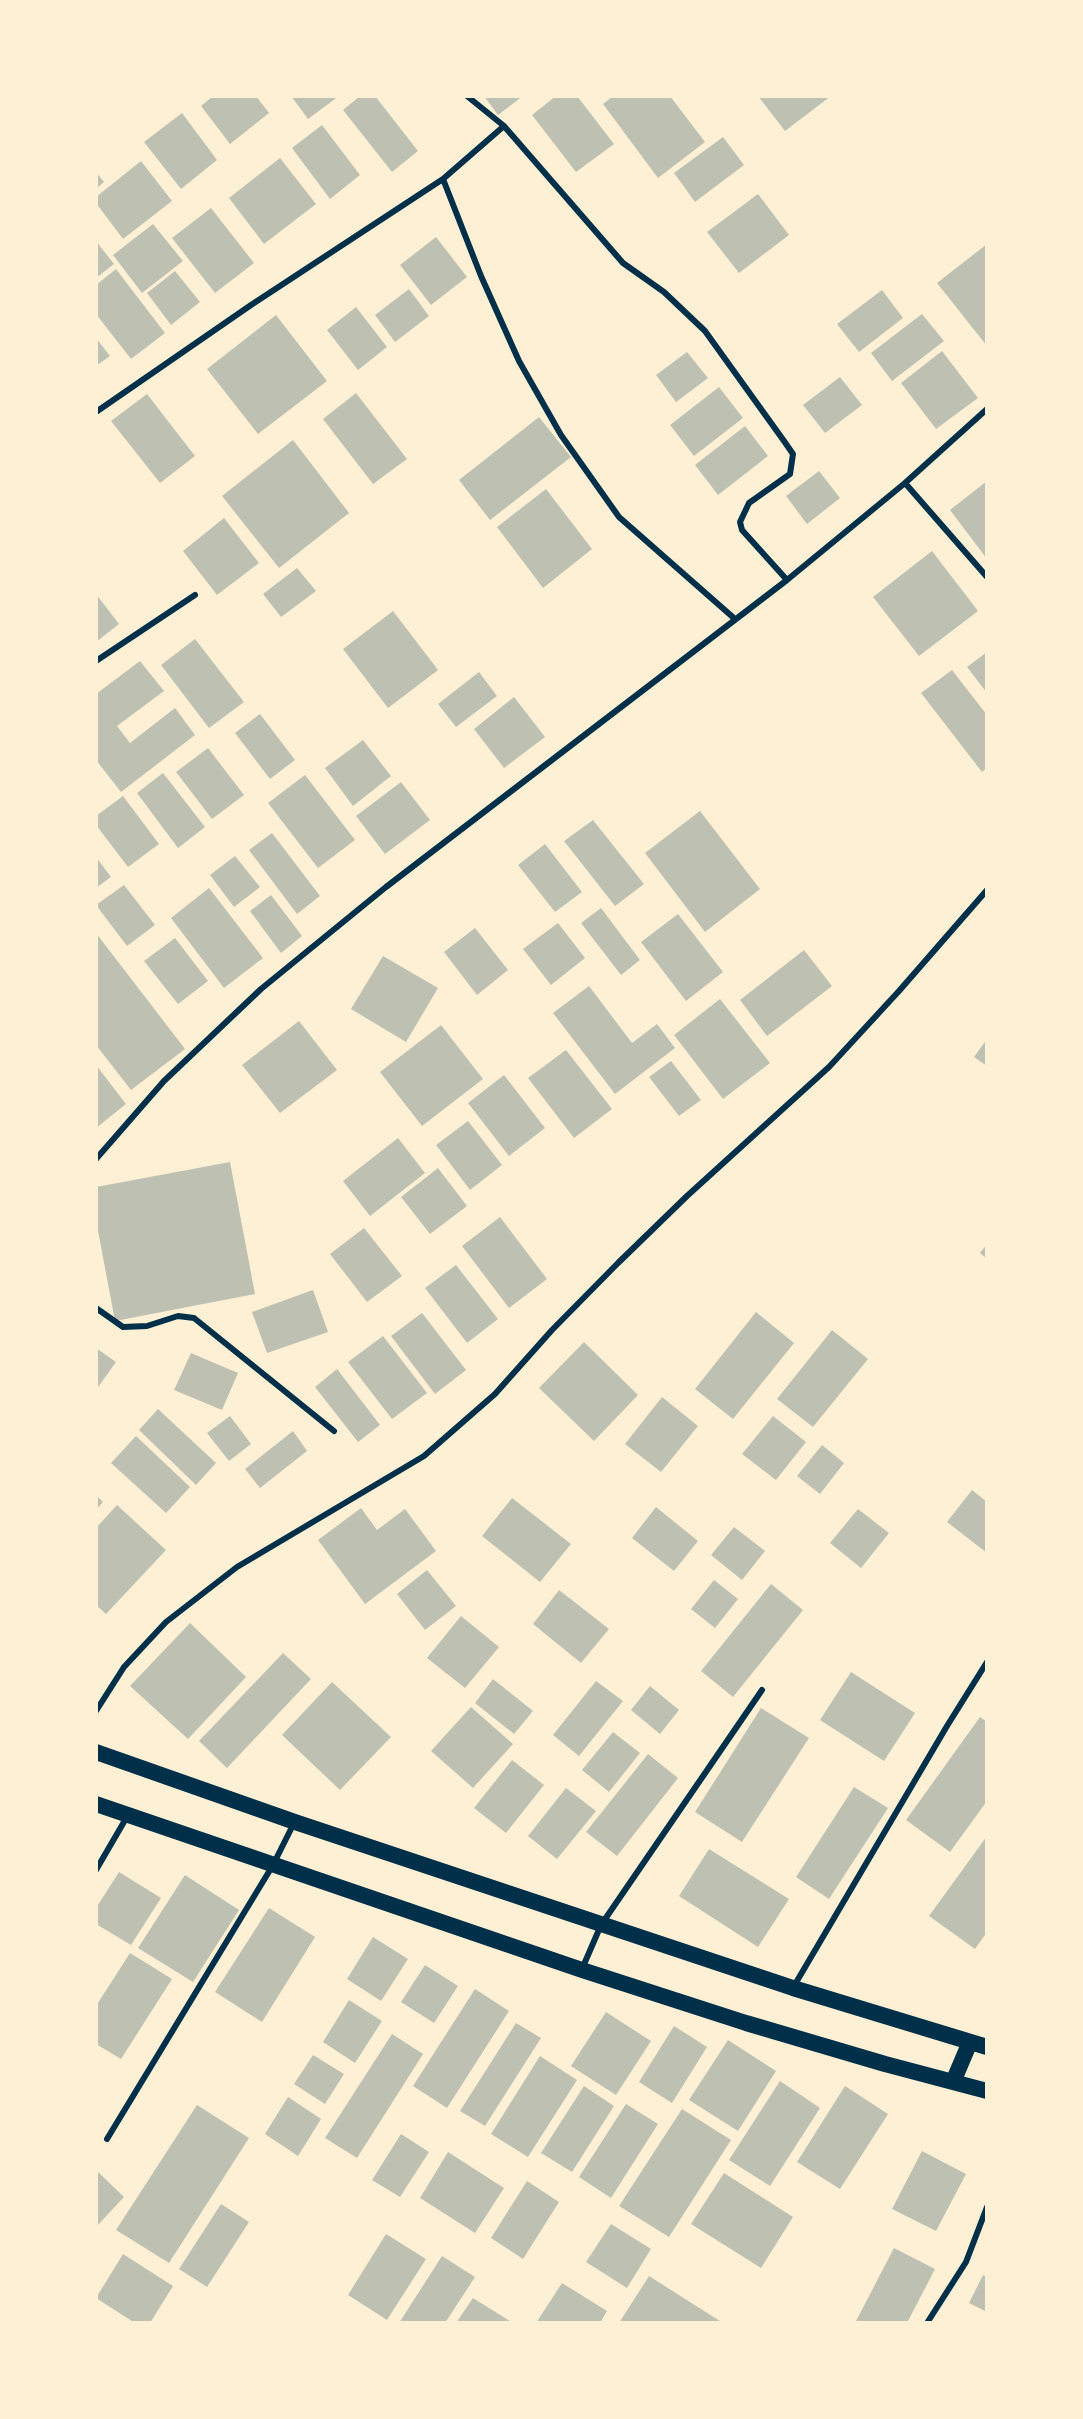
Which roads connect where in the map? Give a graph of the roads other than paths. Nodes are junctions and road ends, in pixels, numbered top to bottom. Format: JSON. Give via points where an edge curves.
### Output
{"nodes":[{"id":1,"x":467,"y":96,"type":"edge"},
{"id":2,"x":504,"y":126,"type":"junction"},
{"id":3,"x":443,"y":179,"type":"junction"},
{"id":4,"x":987,"y":409,"type":"edge"},
{"id":5,"x":96,"y":412,"type":"edge"},
{"id":6,"x":905,"y":483,"type":"junction"},
{"id":7,"x":987,"y":577,"type":"edge"},
{"id":8,"x":787,"y":580,"type":"junction"},
{"id":9,"x":195,"y":596,"type":"dead end"},
{"id":10,"x":735,"y":620,"type":"junction"},
{"id":11,"x":96,"y":661,"type":"edge"},
{"id":12,"x":987,"y":890,"type":"edge"},
{"id":13,"x":96,"y":1159,"type":"edge"},
{"id":14,"x":96,"y":1308,"type":"edge"},
{"id":15,"x":334,"y":1431,"type":"dead end"},
{"id":16,"x":987,"y":1662,"type":"edge"},
{"id":17,"x":762,"y":1690,"type":"dead end"},
{"id":18,"x":96,"y":1711,"type":"edge"},
{"id":19,"x":96,"y":1752,"type":"edge"},
{"id":20,"x":96,"y":1804,"type":"edge"},
{"id":21,"x":128,"y":1815,"type":"junction"},
{"id":22,"x":295,"y":1822,"type":"junction"},
{"id":23,"x":273,"y":1865,"type":"junction"},
{"id":24,"x":96,"y":1870,"type":"edge"},
{"id":25,"x":601,"y":1924,"type":"junction"},
{"id":26,"x":582,"y":1970,"type":"junction"},
{"id":27,"x":793,"y":1988,"type":"junction"},
{"id":28,"x":970,"y":2042,"type":"junction"},
{"id":29,"x":987,"y":2048,"type":"edge"},
{"id":30,"x":953,"y":2082,"type":"junction"},
{"id":31,"x":987,"y":2091,"type":"edge"},
{"id":32,"x":107,"y":2139,"type":"dead end"},
{"id":33,"x":987,"y":2207,"type":"edge"},
{"id":34,"x":927,"y":2323,"type":"edge"}],
"edges":[{"from":1,"to":2,"type":"street"},
{"from":2,"to":3,"type":"street"},
{"from":2,"to":8,"type":"street","via":[[623,263],[664,292],[705,331],[793,454],[790,474],[749,503],[740,522],[742,530]]},
{"from":3,"to":5,"type":"street"},
{"from":3,"to":10,"type":"street","via":[[519,361],[561,435],[619,517]]},
{"from":4,"to":6,"type":"street"},
{"from":6,"to":7,"type":"street"},
{"from":6,"to":8,"type":"street"},
{"from":8,"to":10,"type":"street"},
{"from":9,"to":11,"type":"street"},
{"from":10,"to":13,"type":"street","via":[[396,880],[261,989],[164,1081]]},
{"from":12,"to":18,"type":"street","via":[[829,1067],[633,1248],[495,1394],[424,1456],[237,1568],[166,1622],[124,1667]]},
{"from":14,"to":15,"type":"street","via":[[123,1327],[147,1326],[178,1316],[195,1318]]},
{"from":16,"to":27,"type":"street"},
{"from":17,"to":25,"type":"street"},
{"from":19,"to":22,"type":"highway"},
{"from":20,"to":21,"type":"highway"},
{"from":21,"to":23,"type":"highway"},
{"from":21,"to":24,"type":"street"},
{"from":22,"to":23,"type":"street"},
{"from":22,"to":25,"type":"highway"},
{"from":23,"to":26,"type":"highway"},
{"from":23,"to":32,"type":"street"},
{"from":25,"to":26,"type":"street"},
{"from":25,"to":27,"type":"highway"},
{"from":26,"to":30,"type":"highway","via":[[746,2023]]},
{"from":27,"to":28,"type":"highway"},
{"from":28,"to":29,"type":"highway"},
{"from":28,"to":30,"type":"highway"},
{"from":30,"to":31,"type":"highway"},
{"from":33,"to":34,"type":"street","via":[[966,2262]]}]}
